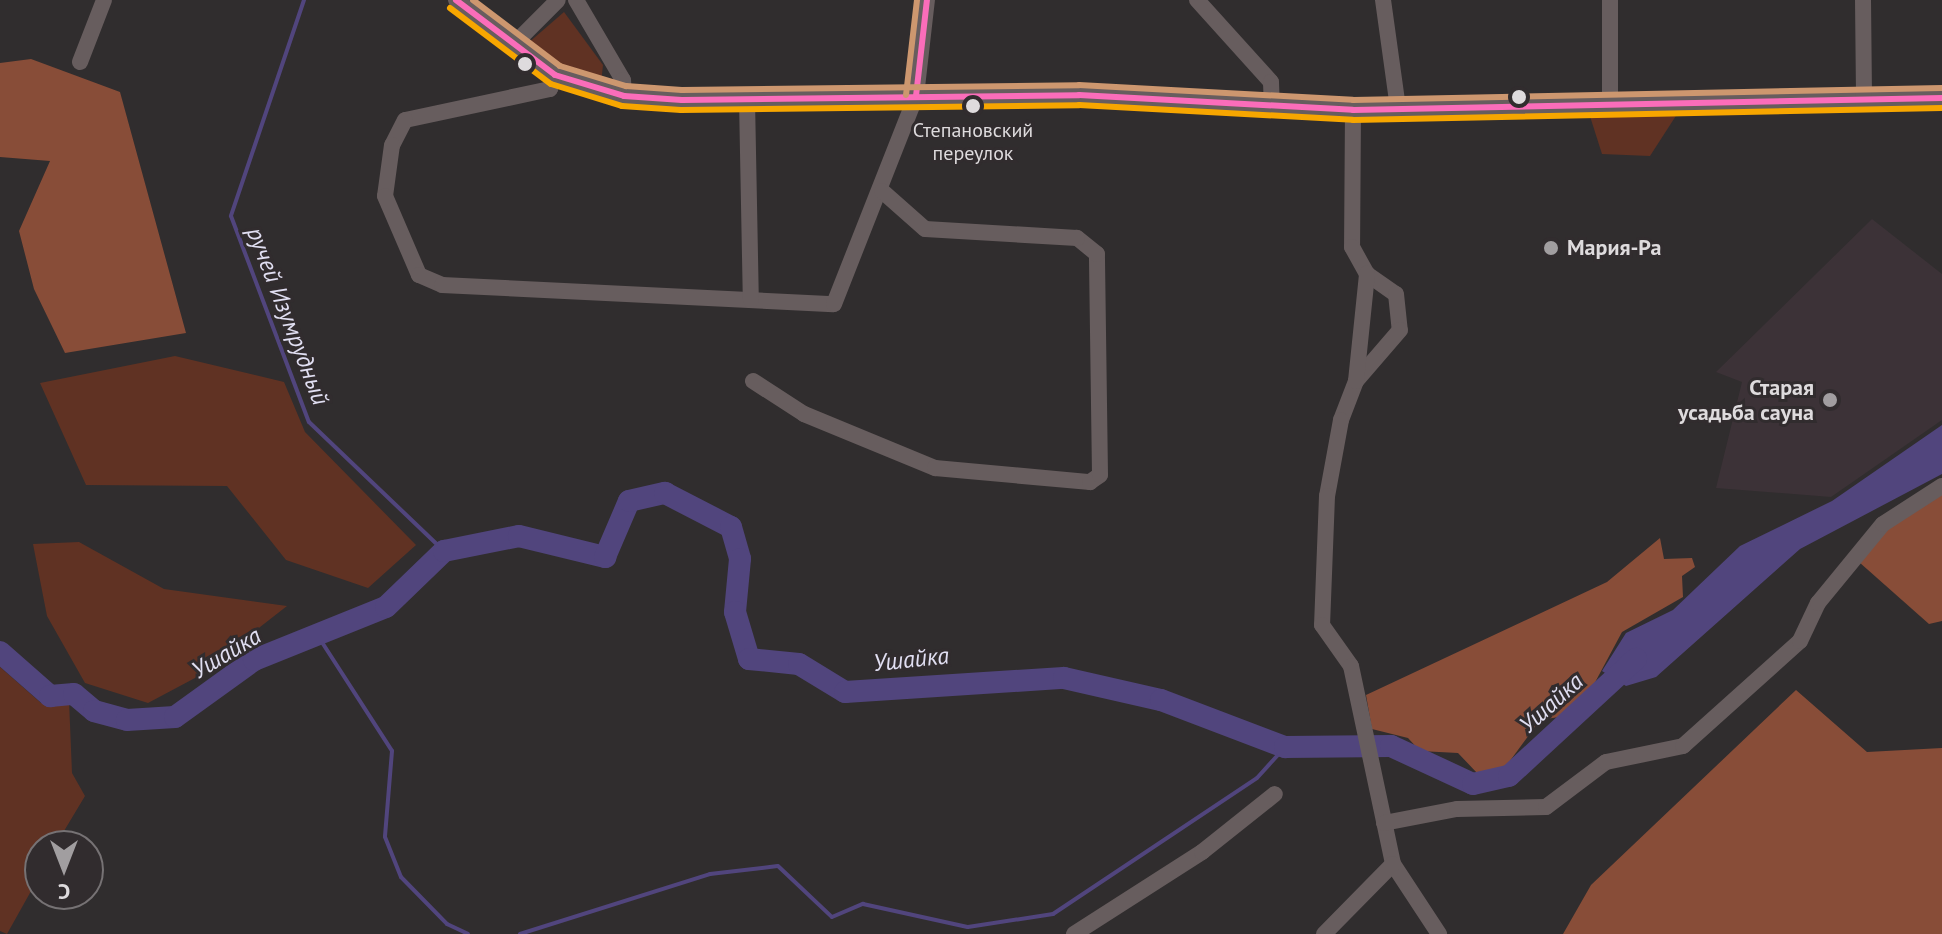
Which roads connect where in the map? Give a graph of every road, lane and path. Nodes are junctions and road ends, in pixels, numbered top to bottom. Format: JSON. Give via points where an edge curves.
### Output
{"nodes":[{"id":1,"x":104,"y":0,"type":"edge"},
{"id":2,"x":456,"y":0,"type":"edge"},
{"id":3,"x":558,"y":0,"type":"edge"},
{"id":4,"x":576,"y":0,"type":"edge"},
{"id":5,"x":927,"y":0,"type":"edge"},
{"id":6,"x":1197,"y":0,"type":"edge"},
{"id":7,"x":1383,"y":0,"type":"edge"},
{"id":8,"x":1610,"y":0,"type":"edge"},
{"id":9,"x":1863,"y":0,"type":"edge"},
{"id":10,"x":511,"y":47,"type":"junction"},
{"id":11,"x":80,"y":62,"type":"dead end"},
{"id":12,"x":555,"y":75,"type":"junction"},
{"id":13,"x":624,"y":96,"type":"junction"},
{"id":14,"x":916,"y":96,"type":"junction"},
{"id":15,"x":1942,"y":98,"type":"edge"},
{"id":16,"x":1864,"y":99,"type":"junction"},
{"id":17,"x":747,"y":100,"type":"junction"},
{"id":18,"x":1610,"y":102,"type":"junction"},
{"id":19,"x":1272,"y":108,"type":"junction"},
{"id":20,"x":1398,"y":108,"type":"junction"},
{"id":21,"x":1353,"y":110,"type":"junction"},
{"id":22,"x":882,"y":191,"type":"junction"},
{"id":23,"x":1367,"y":274,"type":"junction"},
{"id":24,"x":751,"y":300,"type":"junction"},
{"id":25,"x":753,"y":381,"type":"dead end"},
{"id":26,"x":1356,"y":381,"type":"junction"},
{"id":27,"x":1942,"y":486,"type":"edge"},
{"id":28,"x":1275,"y":794,"type":"dead end"},
{"id":29,"x":1384,"y":823,"type":"junction"},
{"id":30,"x":1393,"y":864,"type":"junction"},
{"id":31,"x":1074,"y":934,"type":"edge"},
{"id":32,"x":1324,"y":934,"type":"edge"},
{"id":33,"x":1439,"y":934,"type":"edge"}],
"edges":[{"from":1,"to":11,"type":"street"},
{"from":2,"to":10,"type":"street"},
{"from":3,"to":10,"type":"street"},
{"from":4,"to":13,"type":"street","via":[[623,80]]},
{"from":5,"to":14,"type":"street"},
{"from":6,"to":19,"type":"street","via":[[1271,82]]},
{"from":7,"to":20,"type":"street"},
{"from":8,"to":18,"type":"street"},
{"from":9,"to":16,"type":"street"},
{"from":10,"to":12,"type":"street"},
{"from":12,"to":13,"type":"street"},
{"from":12,"to":24,"type":"street","via":[[550,89],[405,120],[392,145],[385,196],[419,275],[442,285]]},
{"from":13,"to":17,"type":"street"},
{"from":14,"to":17,"type":"street"},
{"from":14,"to":19,"type":"street","via":[[1079,95]]},
{"from":14,"to":22,"type":"street"},
{"from":15,"to":16,"type":"street"},
{"from":16,"to":18,"type":"street"},
{"from":17,"to":24,"type":"street"},
{"from":18,"to":20,"type":"street"},
{"from":19,"to":21,"type":"street"},
{"from":20,"to":21,"type":"street"},
{"from":21,"to":23,"type":"street","via":[[1352,247]]},
{"from":22,"to":24,"type":"street","via":[[838,301]]},
{"from":22,"to":25,"type":"street","via":[[925,229],[1087,242],[1100,280],[1103,465],[1090,482],[935,468],[804,414]]},
{"from":23,"to":26,"type":"street"},
{"from":23,"to":26,"type":"street","via":[[1396,294],[1397,339]]},
{"from":26,"to":29,"type":"street","via":[[1333,451],[1324,632],[1351,666]]},
{"from":27,"to":29,"type":"street","via":[[1883,524],[1818,603],[1800,641],[1683,746],[1606,762],[1546,807],[1457,809]]},
{"from":28,"to":31,"type":"street","via":[[1202,852]]},
{"from":29,"to":30,"type":"street"},
{"from":30,"to":32,"type":"street"},
{"from":30,"to":33,"type":"street"}]}
